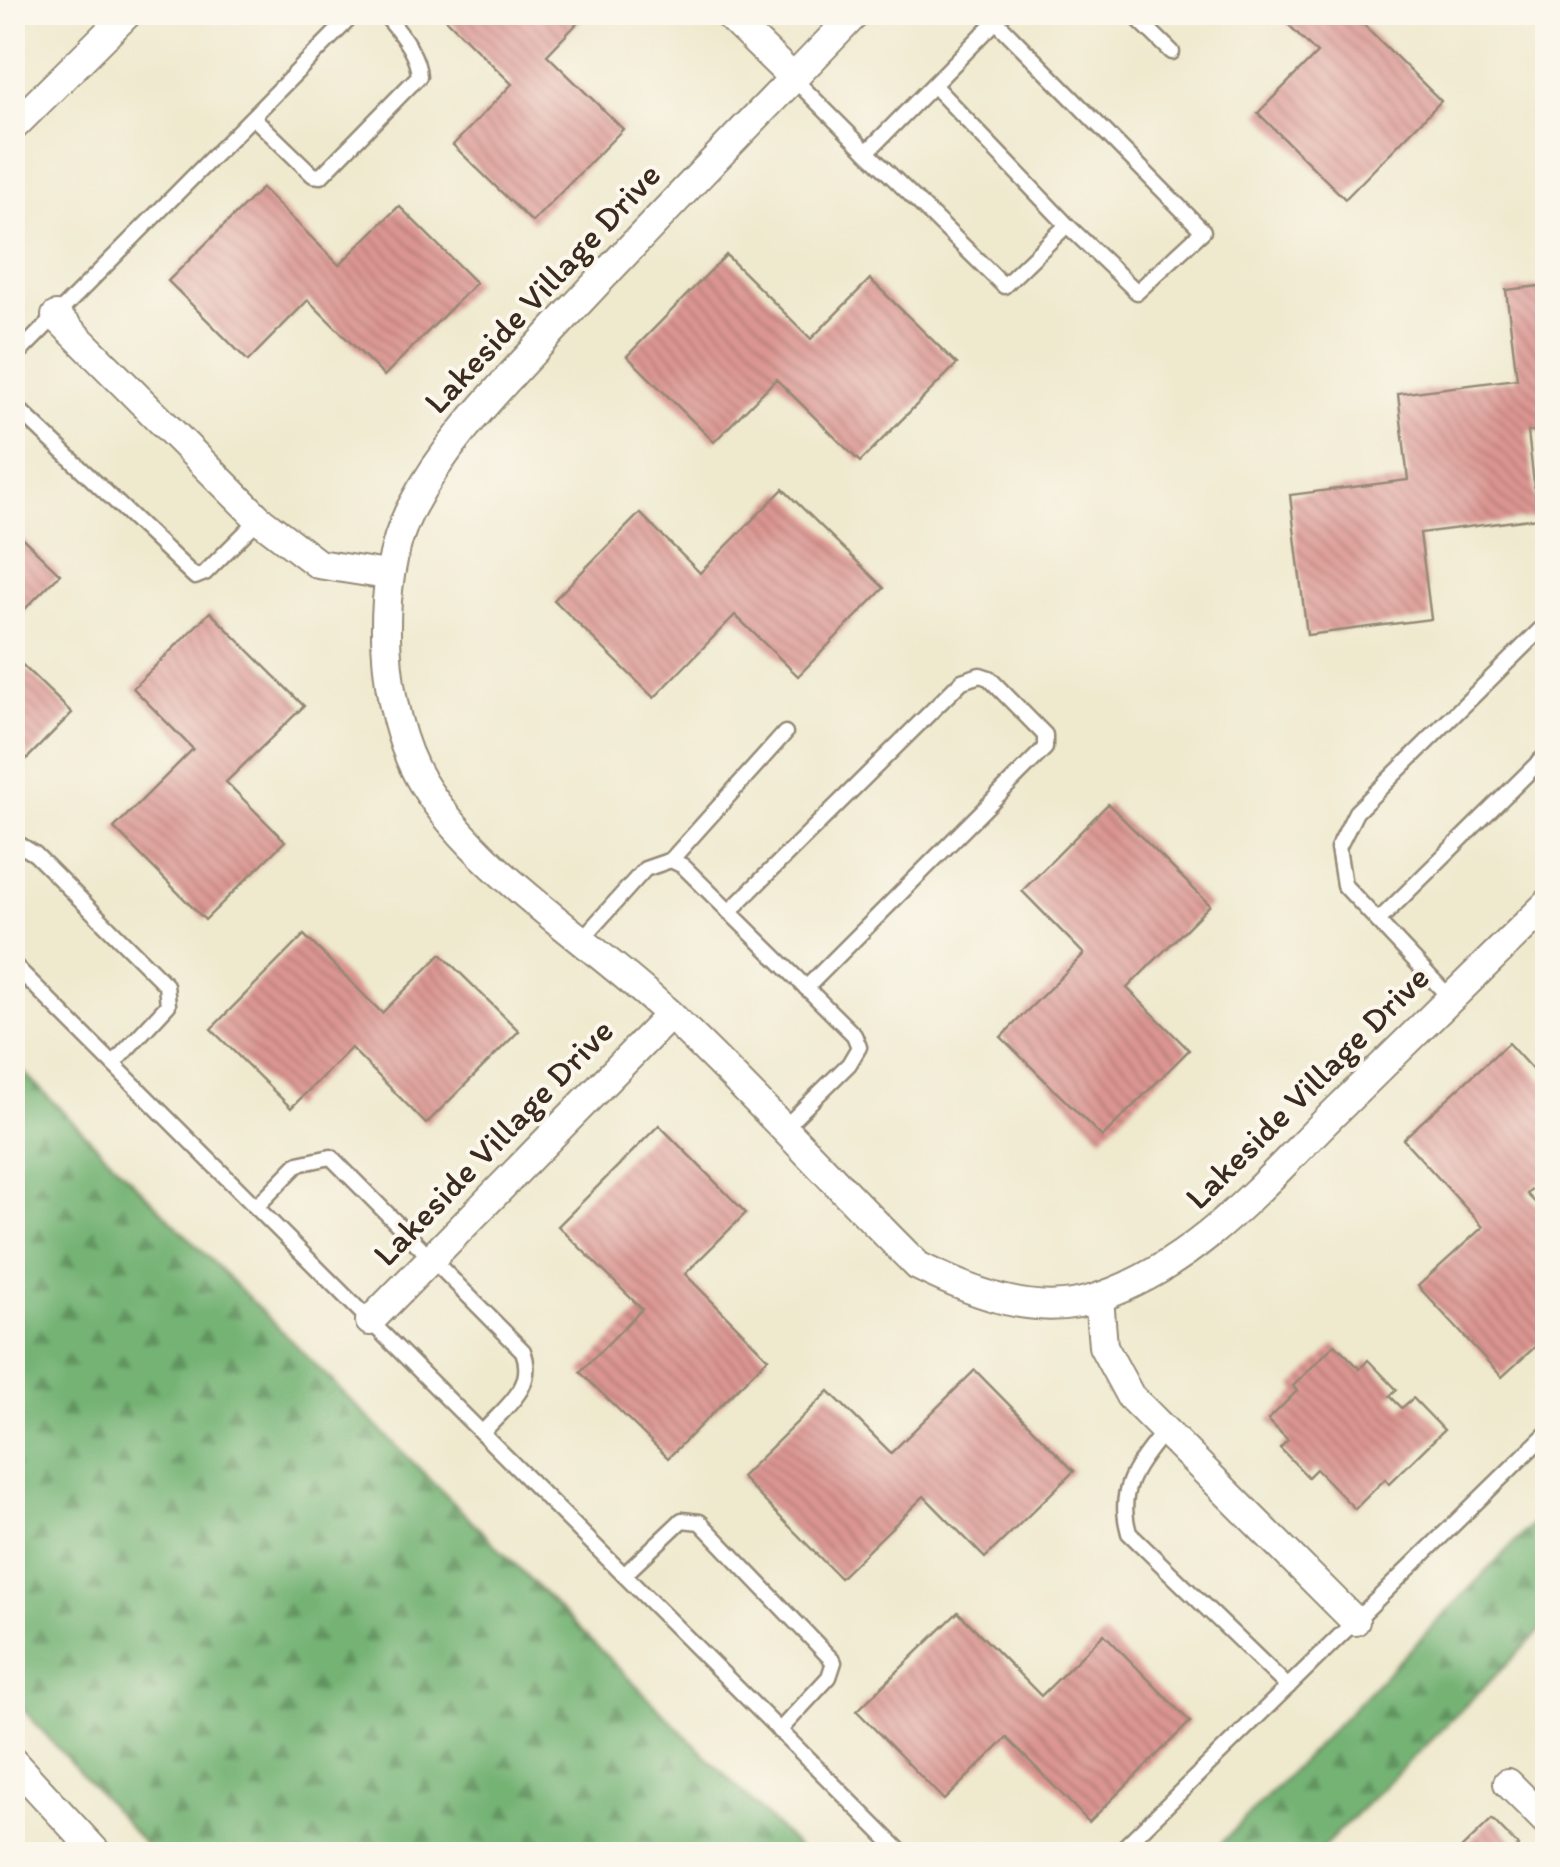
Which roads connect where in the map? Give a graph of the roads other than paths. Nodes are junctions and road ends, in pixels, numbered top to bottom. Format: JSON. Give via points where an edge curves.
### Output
{"nodes":[{"id":1,"x":129,"y":12,"type":"edge"},
{"id":2,"x":356,"y":12,"type":"edge"},
{"id":3,"x":382,"y":12,"type":"edge"},
{"id":4,"x":725,"y":12,"type":"edge"},
{"id":5,"x":857,"y":12,"type":"edge"},
{"id":6,"x":1131,"y":12,"type":"edge"},
{"id":7,"x":1001,"y":17,"type":"edge"},
{"id":8,"x":1172,"y":52,"type":"dead end"},
{"id":9,"x":793,"y":78,"type":"junction"},
{"id":10,"x":933,"y":85,"type":"junction"},
{"id":11,"x":254,"y":117,"type":"junction"},
{"id":12,"x":12,"y":128,"type":"edge"},
{"id":13,"x":867,"y":152,"type":"junction"},
{"id":14,"x":1068,"y":225,"type":"junction"},
{"id":15,"x":56,"y":316,"type":"junction"},
{"id":16,"x":12,"y":360,"type":"edge"},
{"id":17,"x":12,"y":403,"type":"edge"},
{"id":18,"x":259,"y":518,"type":"junction"},
{"id":19,"x":387,"y":575,"type":"junction"},
{"id":20,"x":1548,"y":622,"type":"edge"},
{"id":21,"x":785,"y":733,"type":"dead end"},
{"id":22,"x":1548,"y":753,"type":"edge"},
{"id":23,"x":12,"y":852,"type":"edge"},
{"id":24,"x":671,"y":860,"type":"junction"},
{"id":25,"x":1548,"y":903,"type":"edge"},
{"id":26,"x":729,"y":912,"type":"junction"},
{"id":27,"x":1378,"y":921,"type":"junction"},
{"id":28,"x":583,"y":938,"type":"junction"},
{"id":29,"x":12,"y":963,"type":"edge"},
{"id":30,"x":806,"y":988,"type":"junction"},
{"id":31,"x":1450,"y":999,"type":"junction"},
{"id":32,"x":670,"y":1015,"type":"junction"},
{"id":33,"x":113,"y":1064,"type":"junction"},
{"id":34,"x":782,"y":1130,"type":"junction"},
{"id":35,"x":256,"y":1206,"type":"junction"},
{"id":36,"x":433,"y":1257,"type":"junction"},
{"id":37,"x":1099,"y":1298,"type":"junction"},
{"id":38,"x":370,"y":1321,"type":"junction"},
{"id":39,"x":1163,"y":1432,"type":"junction"},
{"id":40,"x":1548,"y":1432,"type":"edge"},
{"id":41,"x":482,"y":1433,"type":"junction"},
{"id":42,"x":624,"y":1575,"type":"junction"},
{"id":43,"x":1355,"y":1621,"type":"junction"},
{"id":44,"x":1288,"y":1686,"type":"junction"},
{"id":45,"x":779,"y":1731,"type":"junction"},
{"id":46,"x":12,"y":1761,"type":"edge"},
{"id":47,"x":1508,"y":1783,"type":"dead end"},
{"id":48,"x":1548,"y":1824,"type":"edge"},
{"id":49,"x":98,"y":1854,"type":"edge"},
{"id":50,"x":903,"y":1854,"type":"edge"},
{"id":51,"x":1117,"y":1854,"type":"edge"}],
"edges":[{"from":1,"to":12,"type":"street"},
{"from":2,"to":11,"type":"lane"},
{"from":3,"to":11,"type":"lane","via":[[419,76],[321,176]]},
{"from":4,"to":9,"type":"street"},
{"from":5,"to":9,"type":"street","name":"Lakeside Village Drive"},
{"from":6,"to":8,"type":"lane"},
{"from":7,"to":10,"type":"lane"},
{"from":7,"to":14,"type":"lane","via":[[1203,231],[1138,292]]},
{"from":9,"to":13,"type":"lane"},
{"from":9,"to":19,"type":"street","name":"Lakeside Village Drive","via":[[450,442],[408,513]]},
{"from":10,"to":13,"type":"lane"},
{"from":10,"to":14,"type":"lane"},
{"from":11,"to":15,"type":"lane"},
{"from":13,"to":14,"type":"lane","via":[[1004,286]]},
{"from":15,"to":16,"type":"lane"},
{"from":15,"to":18,"type":"street"},
{"from":17,"to":18,"type":"lane","via":[[195,577]]},
{"from":18,"to":19,"type":"street","via":[[318,564]]},
{"from":19,"to":28,"type":"street","name":"Lakeside Village Drive","via":[[394,711],[421,780],[478,853]]},
{"from":20,"to":27,"type":"lane","via":[[1346,825],[1338,848],[1344,885]]},
{"from":21,"to":24,"type":"lane"},
{"from":22,"to":27,"type":"lane"},
{"from":23,"to":33,"type":"lane","via":[[20,845],[35,854],[166,985],[168,1006]]},
{"from":24,"to":26,"type":"lane"},
{"from":24,"to":28,"type":"lane","via":[[645,869]]},
{"from":25,"to":31,"type":"street","name":"Lakeside Village Drive"},
{"from":26,"to":30,"type":"lane"},
{"from":26,"to":30,"type":"lane","via":[[962,681],[980,674],[1000,690],[1045,735],[1045,748]]},
{"from":27,"to":31,"type":"lane"},
{"from":28,"to":32,"type":"street","name":"Lakeside Village Drive"},
{"from":29,"to":33,"type":"lane"},
{"from":30,"to":34,"type":"lane","via":[[859,1046],[850,1064]]},
{"from":31,"to":37,"type":"street","name":"Lakeside Village Drive","via":[[1198,1248]]},
{"from":32,"to":34,"type":"street","name":"Lakeside Village Drive"},
{"from":32,"to":36,"type":"street","name":"Lakeside Village Drive"},
{"from":33,"to":35,"type":"lane"},
{"from":34,"to":37,"type":"street","name":"Lakeside Village Drive","via":[[918,1266],[970,1292],[1014,1303]]},
{"from":35,"to":36,"type":"lane","via":[[298,1164],[332,1157]]},
{"from":35,"to":38,"type":"lane"},
{"from":36,"to":38,"type":"street","name":"Lakeside Village Drive"},
{"from":36,"to":41,"type":"lane","via":[[523,1351],[530,1370],[525,1386]]},
{"from":37,"to":39,"type":"street","via":[[1102,1346],[1130,1396]]},
{"from":38,"to":41,"type":"lane"},
{"from":39,"to":43,"type":"street"},
{"from":39,"to":44,"type":"lane","via":[[1127,1488],[1122,1509],[1129,1533]]},
{"from":40,"to":43,"type":"lane"},
{"from":41,"to":42,"type":"lane"},
{"from":42,"to":45,"type":"lane"},
{"from":42,"to":45,"type":"lane","via":[[682,1520],[700,1522],[834,1662],[830,1677]]},
{"from":43,"to":44,"type":"lane"},
{"from":44,"to":51,"type":"lane"},
{"from":45,"to":50,"type":"lane"},
{"from":46,"to":49,"type":"street"},
{"from":47,"to":48,"type":"street"}]}
